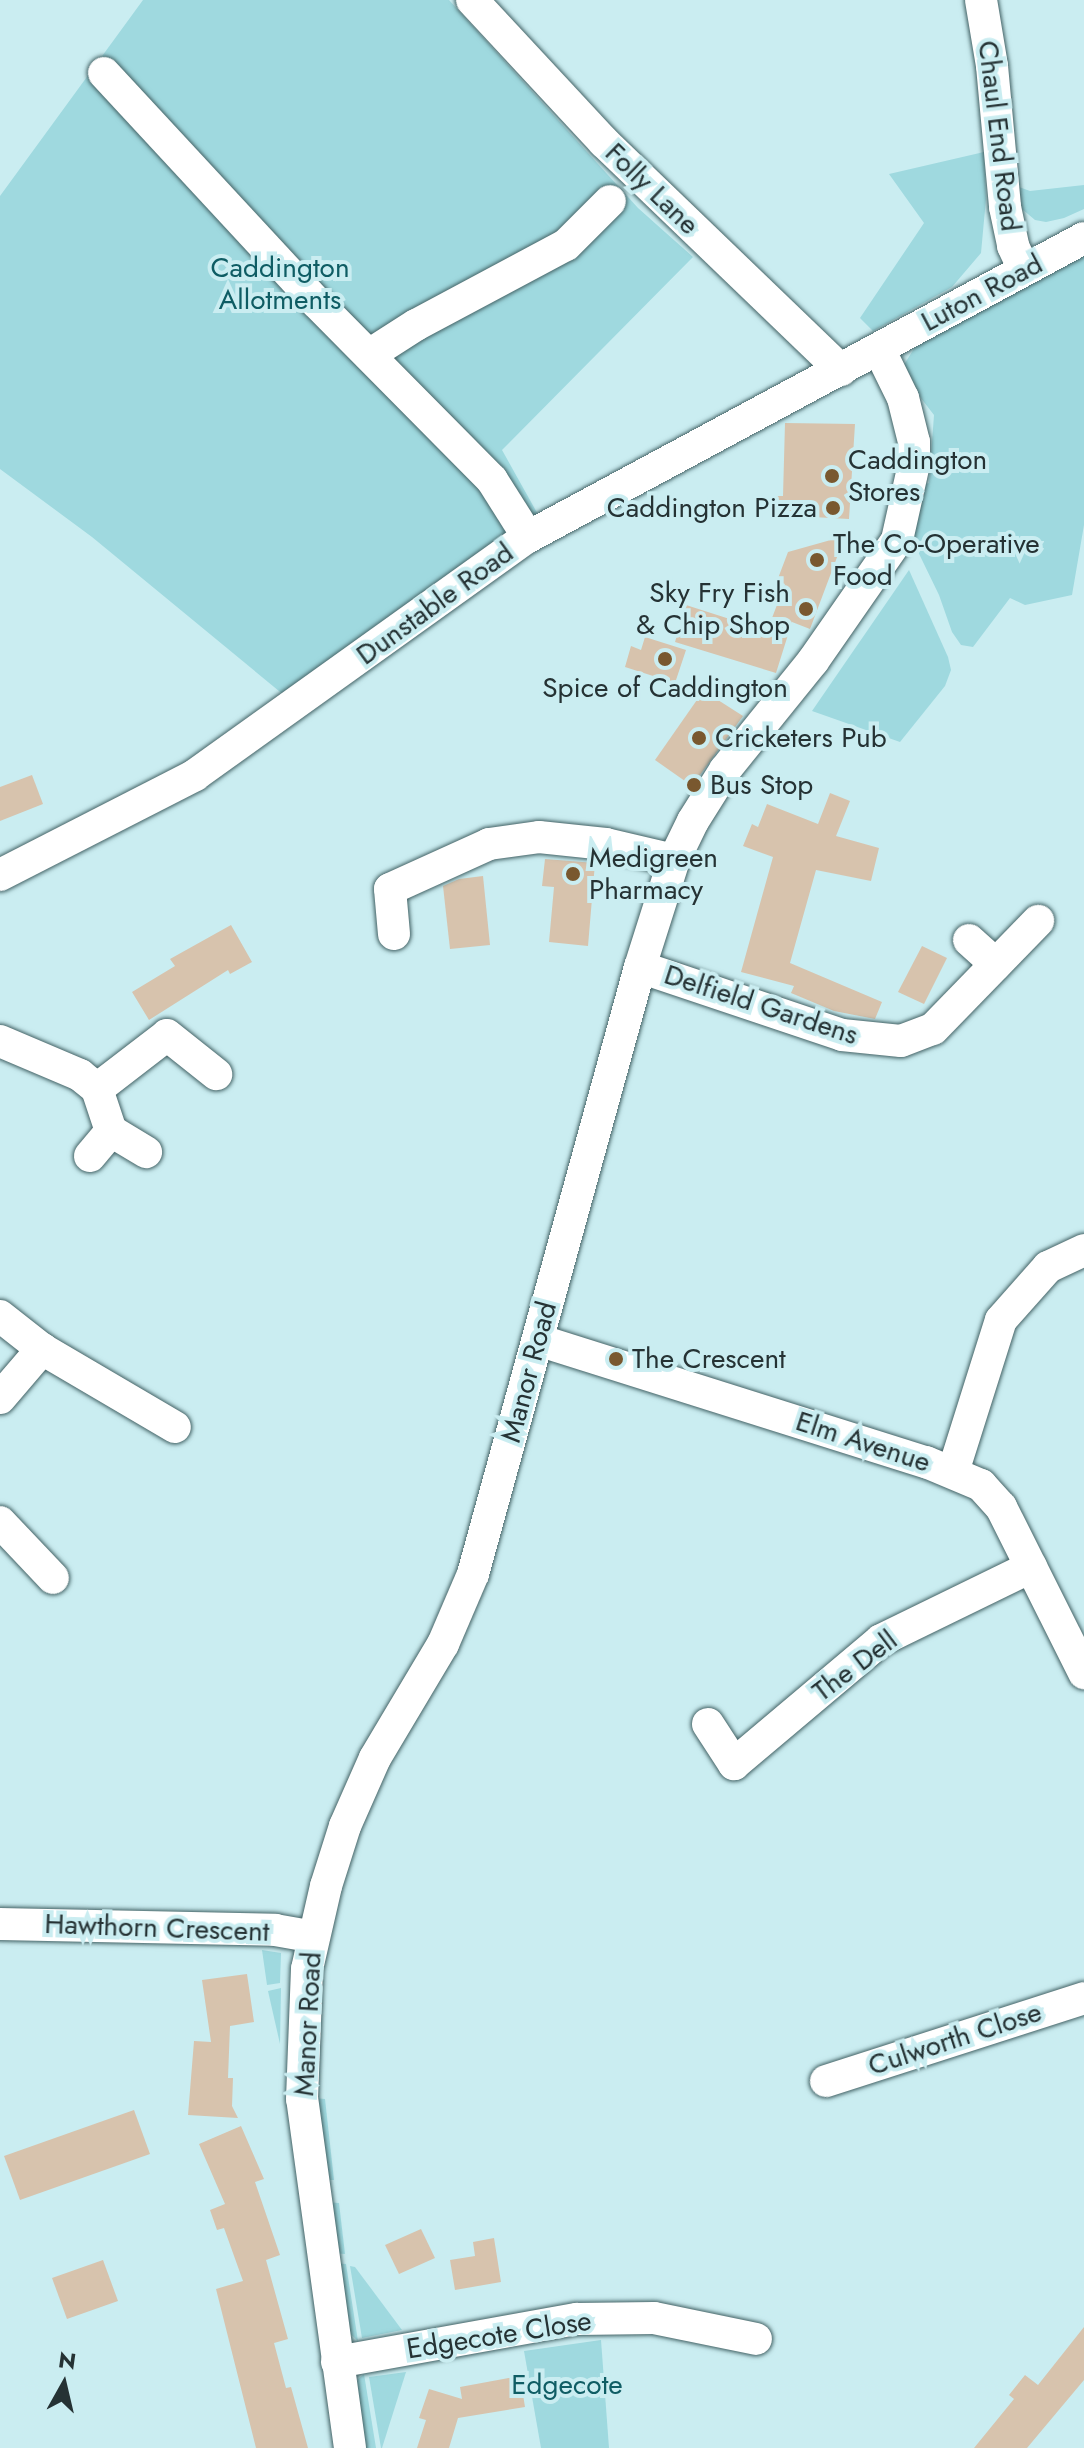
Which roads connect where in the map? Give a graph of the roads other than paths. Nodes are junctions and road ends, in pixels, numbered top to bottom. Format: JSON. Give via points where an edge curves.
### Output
{"nodes":[{"id":1,"x":472,"y":0,"type":"edge"},
{"id":2,"x":981,"y":0,"type":"edge"},
{"id":3,"x":104,"y":73,"type":"dead end"},
{"id":4,"x":610,"y":201,"type":"dead end"},
{"id":5,"x":1084,"y":238,"type":"edge"},
{"id":6,"x":1024,"y":270,"type":"junction"},
{"id":7,"x":879,"y":349,"type":"junction"},
{"id":8,"x":369,"y":355,"type":"junction"},
{"id":9,"x":841,"y":370,"type":"junction"},
{"id":10,"x":528,"y":537,"type":"junction"},
{"id":11,"x":674,"y":860,"type":"junction"},
{"id":12,"x":0,"y":875,"type":"edge"},
{"id":13,"x":1038,"y":921,"type":"dead end"},
{"id":14,"x":394,"y":934,"type":"dead end"},
{"id":15,"x":969,"y":940,"type":"dead end"},
{"id":16,"x":996,"y":964,"type":"junction"},
{"id":17,"x":640,"y":967,"type":"junction"},
{"id":18,"x":0,"y":1041,"type":"edge"},
{"id":19,"x":216,"y":1074,"type":"dead end"},
{"id":20,"x":97,"y":1089,"type":"junction"},
{"id":21,"x":111,"y":1131,"type":"junction"},
{"id":22,"x":146,"y":1152,"type":"dead end"},
{"id":23,"x":90,"y":1156,"type":"dead end"},
{"id":24,"x":1084,"y":1250,"type":"edge"},
{"id":25,"x":0,"y":1316,"type":"edge"},
{"id":26,"x":538,"y":1340,"type":"junction"},
{"id":27,"x":42,"y":1349,"type":"junction"},
{"id":28,"x":0,"y":1398,"type":"edge"},
{"id":29,"x":175,"y":1427,"type":"dead end"},
{"id":30,"x":953,"y":1472,"type":"junction"},
{"id":31,"x":0,"y":1522,"type":"edge"},
{"id":32,"x":1031,"y":1567,"type":"junction"},
{"id":33,"x":53,"y":1578,"type":"dead end"},
{"id":34,"x":1084,"y":1673,"type":"edge"},
{"id":35,"x":708,"y":1724,"type":"dead end"},
{"id":36,"x":0,"y":1924,"type":"edge"},
{"id":37,"x":313,"y":1937,"type":"junction"},
{"id":38,"x":1084,"y":1998,"type":"edge"},
{"id":39,"x":826,"y":2081,"type":"dead end"},
{"id":40,"x":756,"y":2339,"type":"dead end"},
{"id":41,"x":337,"y":2362,"type":"junction"},
{"id":42,"x":350,"y":2448,"type":"edge"}],
"edges":[{"from":1,"to":9,"type":"street","name":"Folly Lane","via":[[604,142]]},
{"from":2,"to":6,"type":"street","name":"Chaul End Road","via":[[1005,207]]},
{"from":3,"to":8,"type":"street"},
{"from":4,"to":8,"type":"street","via":[[566,245]]},
{"from":5,"to":6,"type":"street","name":"Luton Road"},
{"from":6,"to":7,"type":"street","name":"Luton Road"},
{"from":7,"to":9,"type":"street","name":"Dunstable Road"},
{"from":7,"to":11,"type":"street","name":"Manor Road","via":[[903,398],[914,442],[897,540],[813,661],[725,770]]},
{"from":8,"to":10,"type":"street","via":[[492,480]]},
{"from":9,"to":10,"type":"street","name":"Dunstable Road"},
{"from":10,"to":12,"type":"street","name":"Dunstable Road","via":[[195,775]]},
{"from":11,"to":14,"type":"street","via":[[606,844],[539,837],[489,844],[390,889]]},
{"from":11,"to":17,"type":"street","name":"Manor Road"},
{"from":13,"to":16,"type":"street","name":"Delfield Gardens"},
{"from":15,"to":16,"type":"street"},
{"from":16,"to":17,"type":"street","name":"Delfield Gardens","via":[[933,1029],[918,1038],[890,1041],[842,1035]]},
{"from":17,"to":26,"type":"street","name":"Manor Road"},
{"from":18,"to":20,"type":"street","via":[[80,1075]]},
{"from":19,"to":20,"type":"street","via":[[167,1035]]},
{"from":20,"to":21,"type":"street"},
{"from":21,"to":22,"type":"street"},
{"from":21,"to":23,"type":"street"},
{"from":24,"to":30,"type":"street","via":[[1048,1267],[1001,1320]]},
{"from":25,"to":27,"type":"street"},
{"from":26,"to":30,"type":"street","name":"Elm Avenue"},
{"from":26,"to":37,"type":"street","name":"Manor Road","via":[[473,1574],[443,1644],[355,1800]]},
{"from":27,"to":28,"type":"street"},
{"from":27,"to":29,"type":"street"},
{"from":30,"to":32,"type":"street","name":"Elm Avenue","via":[[995,1496]]},
{"from":31,"to":33,"type":"street"},
{"from":32,"to":34,"type":"street","name":"Elm Avenue"},
{"from":32,"to":35,"type":"street","name":"The Dell","via":[[881,1640],[734,1764]]},
{"from":36,"to":37,"type":"street","name":"Hawthorn Crescent","via":[[275,1930]]},
{"from":37,"to":41,"type":"street","name":"Manor Road","via":[[302,2019],[302,2099]]},
{"from":38,"to":39,"type":"street","name":"Culworth Close"},
{"from":40,"to":41,"type":"street","name":"Edgecote Close","via":[[654,2318],[577,2319]]},
{"from":41,"to":42,"type":"street","name":"Manor Road"}]}
